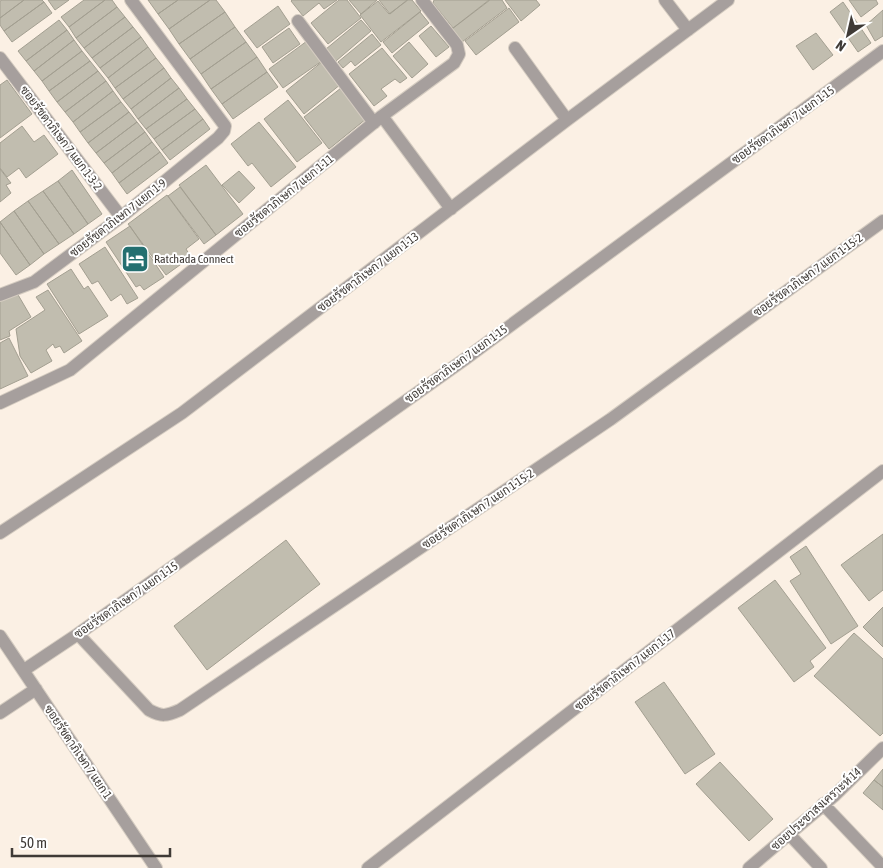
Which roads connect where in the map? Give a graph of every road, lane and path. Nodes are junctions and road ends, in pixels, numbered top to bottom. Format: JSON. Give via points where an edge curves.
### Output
{"nodes":[{"id":1,"x":131,"y":0,"type":"edge"},
{"id":2,"x":422,"y":0,"type":"edge"},
{"id":3,"x":665,"y":0,"type":"edge"},
{"id":4,"x":728,"y":0,"type":"edge"},
{"id":5,"x":298,"y":21,"type":"dead end"},
{"id":6,"x":688,"y":30,"type":"junction"},
{"id":7,"x":515,"y":48,"type":"dead end"},
{"id":8,"x":883,"y":52,"type":"edge"},
{"id":9,"x":0,"y":58,"type":"edge"},
{"id":10,"x":378,"y":120,"type":"junction"},
{"id":11,"x":567,"y":120,"type":"junction"},
{"id":12,"x":451,"y":209,"type":"junction"},
{"id":13,"x":121,"y":217,"type":"junction"},
{"id":14,"x":883,"y":221,"type":"edge"},
{"id":15,"x":0,"y":295,"type":"edge"},
{"id":16,"x":0,"y":403,"type":"edge"},
{"id":17,"x":883,"y":471,"type":"edge"},
{"id":18,"x":0,"y":532,"type":"edge"},
{"id":19,"x":78,"y":634,"type":"junction"},
{"id":20,"x":0,"y":636,"type":"edge"},
{"id":21,"x":24,"y":670,"type":"junction"},
{"id":22,"x":36,"y":689,"type":"junction"},
{"id":23,"x":0,"y":713,"type":"edge"},
{"id":24,"x":883,"y":748,"type":"edge"},
{"id":25,"x":823,"y":804,"type":"junction"},
{"id":26,"x":789,"y":834,"type":"junction"},
{"id":27,"x":883,"y":867,"type":"edge"},
{"id":28,"x":156,"y":868,"type":"edge"},
{"id":29,"x":368,"y":868,"type":"edge"},
{"id":30,"x":749,"y":868,"type":"edge"},
{"id":31,"x":821,"y":868,"type":"edge"}],
"edges":[{"from":1,"to":13,"type":"street","name":"ซอยรัชดาภิเษก 7 แยก 1-9","via":[[225,126],[218,138]]},
{"from":2,"to":10,"type":"street","name":"ซอยรัชดาภิเษก 7 แยก 1-11","via":[[457,45],[459,54],[454,64]]},
{"from":3,"to":6,"type":"street"},
{"from":4,"to":6,"type":"street","name":"ซอยรัชดาภิเษก 7 แยก 1-13"},
{"from":5,"to":10,"type":"street"},
{"from":6,"to":11,"type":"street","name":"ซอยรัชดาภิเษก 7 แยก 1-13"},
{"from":7,"to":11,"type":"street"},
{"from":8,"to":19,"type":"street","name":"ซอยรัชดาภิเษก 7 แยก 1-15","via":[[465,359]]},
{"from":9,"to":13,"type":"street","name":"ซอยรัชดาภิเษก 7 แยก 1-3-2"},
{"from":10,"to":12,"type":"street"},
{"from":10,"to":16,"type":"street","name":"ซอยรัชดาภิเษก 7 แยก 1-11","via":[[70,370]]},
{"from":11,"to":12,"type":"street","name":"ซอยรัชดาภิเษก 7 แยก 1-13"},
{"from":12,"to":18,"type":"street","name":"ซอยรัชดาภิเษก 7 แยก 1-13","via":[[182,413]]},
{"from":13,"to":15,"type":"street","name":"ซอยรัชดาภิเษก 7 แยก 1-9","via":[[34,282]]},
{"from":14,"to":19,"type":"street","name":"ซอยรัชดาภิเษก 7 แยก 1-15-2","via":[[611,419],[180,710],[167,716],[148,710]]},
{"from":17,"to":29,"type":"street","name":"ซอยรัชดาภิเษก 7 แยก 1-17"},
{"from":19,"to":21,"type":"street","name":"ซอยรัชดาภิเษก 7 แยก 1-15"},
{"from":20,"to":21,"type":"street","name":"ซอยรัชดาภิเษก 7 แยก 1"},
{"from":21,"to":22,"type":"street","name":"ซอยรัชดาภิเษก 7 แยก 1"},
{"from":22,"to":23,"type":"street"},
{"from":22,"to":28,"type":"street","name":"ซอยรัชดาภิเษก 7 แยก 1"},
{"from":24,"to":25,"type":"street","name":"ซอยประชาสงเคราะห์ 14"},
{"from":25,"to":26,"type":"street","name":"ซอยประชาสงเคราะห์ 14"},
{"from":25,"to":27,"type":"street"},
{"from":26,"to":30,"type":"street","name":"ซอยประชาสงเคราะห์ 14"},
{"from":26,"to":31,"type":"street"}]}
